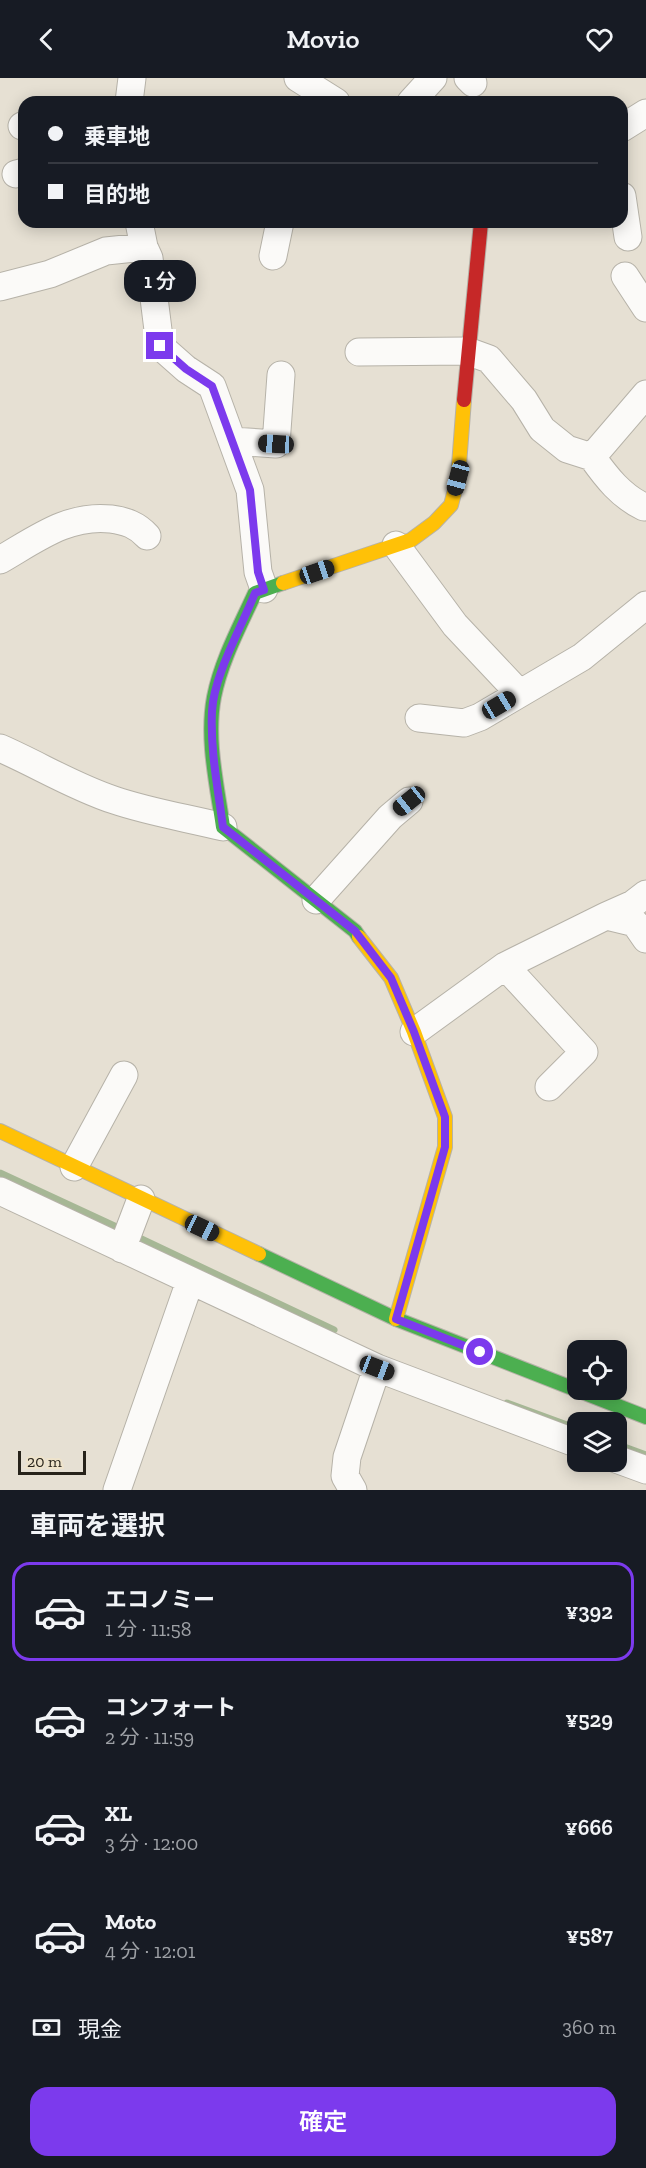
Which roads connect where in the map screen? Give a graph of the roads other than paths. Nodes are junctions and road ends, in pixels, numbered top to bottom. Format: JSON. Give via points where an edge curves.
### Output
{"nodes":[{"id":1,"x":132,"y":78,"type":"edge"},
{"id":2,"x":298,"y":78,"type":"edge"},
{"id":3,"x":433,"y":78,"type":"edge"},
{"id":4,"x":130,"y":96,"type":"edge"},
{"id":5,"x":326,"y":96,"type":"edge"},
{"id":6,"x":416,"y":96,"type":"edge"},
{"id":7,"x":646,"y":113,"type":"edge"},
{"id":8,"x":628,"y":124,"type":"edge"},
{"id":9,"x":279,"y":228,"type":"edge"},
{"id":10,"x":480,"y":228,"type":"edge"},
{"id":11,"x":627,"y":228,"type":"edge"},
{"id":12,"x":141,"y":235,"type":"edge"},
{"id":13,"x":628,"y":237,"type":"dead end"},
{"id":14,"x":273,"y":256,"type":"dead end"},
{"id":15,"x":625,"y":276,"type":"dead end"},
{"id":16,"x":0,"y":287,"type":"edge"},
{"id":17,"x":646,"y":308,"type":"edge"},
{"id":18,"x":467,"y":351,"type":"junction"},
{"id":19,"x":359,"y":352,"type":"dead end"},
{"id":20,"x":280,"y":375,"type":"dead end"},
{"id":21,"x":646,"y":394,"type":"edge"},
{"id":22,"x":232,"y":441,"type":"junction"},
{"id":23,"x":592,"y":457,"type":"junction"},
{"id":24,"x":644,"y":507,"type":"dead end"},
{"id":25,"x":147,"y":536,"type":"dead end"},
{"id":26,"x":396,"y":545,"type":"junction"},
{"id":27,"x":0,"y":560,"type":"edge"},
{"id":28,"x":264,"y":590,"type":"junction"},
{"id":29,"x":646,"y":605,"type":"edge"},
{"id":30,"x":519,"y":693,"type":"junction"},
{"id":31,"x":419,"y":718,"type":"dead end"},
{"id":32,"x":0,"y":748,"type":"edge"},
{"id":33,"x":409,"y":801,"type":"dead end"},
{"id":34,"x":223,"y":827,"type":"junction"},
{"id":35,"x":645,"y":898,"type":"edge"},
{"id":36,"x":316,"y":900,"type":"junction"},
{"id":37,"x":606,"y":916,"type":"junction"},
{"id":38,"x":646,"y":939,"type":"edge"},
{"id":39,"x":505,"y":966,"type":"junction"},
{"id":40,"x":414,"y":1032,"type":"junction"},
{"id":41,"x":124,"y":1075,"type":"dead end"},
{"id":42,"x":549,"y":1088,"type":"dead end"},
{"id":43,"x":0,"y":1131,"type":"edge"},
{"id":44,"x":74,"y":1167,"type":"junction"},
{"id":45,"x":0,"y":1191,"type":"edge"},
{"id":46,"x":137,"y":1209,"type":"junction"},
{"id":47,"x":122,"y":1248,"type":"junction"},
{"id":48,"x":190,"y":1281,"type":"junction"},
{"id":49,"x":396,"y":1319,"type":"junction"},
{"id":50,"x":377,"y":1368,"type":"junction"},
{"id":51,"x":646,"y":1417,"type":"edge"},
{"id":52,"x":567,"y":1440,"type":"edge"},
{"id":53,"x":627,"y":1463,"type":"edge"},
{"id":54,"x":646,"y":1470,"type":"edge"},
{"id":55,"x":117,"y":1490,"type":"edge"},
{"id":56,"x":353,"y":1490,"type":"edge"}],
"edges":[{"from":1,"to":4,"type":"street"},
{"from":2,"to":5,"type":"street"},
{"from":3,"to":6,"type":"street"},
{"from":7,"to":8,"type":"street"},
{"from":9,"to":14,"type":"street"},
{"from":10,"to":18,"type":"street"},
{"from":11,"to":13,"type":"street"},
{"from":12,"to":16,"type":"street","via":[[50,274]]},
{"from":12,"to":22,"type":"street","via":[[149,258],[160,346],[212,386]]},
{"from":15,"to":17,"type":"street"},
{"from":18,"to":19,"type":"street"},
{"from":18,"to":23,"type":"street","via":[[489,359],[524,400],[542,429],[567,449]]},
{"from":18,"to":26,"type":"street","via":[[458,478],[451,505],[411,540]]},
{"from":20,"to":22,"type":"street","via":[[276,444]]},
{"from":21,"to":23,"type":"street"},
{"from":22,"to":28,"type":"street","via":[[250,490],[258,572]]},
{"from":23,"to":24,"type":"street","via":[[628,500]]},
{"from":25,"to":27,"type":"street","via":[[122,520],[70,522]]},
{"from":26,"to":28,"type":"street"},
{"from":26,"to":30,"type":"street","via":[[455,625]]},
{"from":28,"to":34,"type":"street","via":[[255,593],[218,683],[212,711]]},
{"from":29,"to":30,"type":"street","via":[[582,657]]},
{"from":30,"to":31,"type":"street","via":[[464,723]]},
{"from":32,"to":34,"type":"street","via":[[115,801]]},
{"from":33,"to":36,"type":"street"},
{"from":34,"to":36,"type":"street"},
{"from":35,"to":37,"type":"street"},
{"from":36,"to":40,"type":"street","via":[[355,931],[391,978]]},
{"from":37,"to":38,"type":"street","via":[[635,923]]},
{"from":37,"to":39,"type":"street"},
{"from":39,"to":40,"type":"street"},
{"from":39,"to":42,"type":"street","via":[[584,1052]]},
{"from":40,"to":49,"type":"street","via":[[445,1117],[445,1147]]},
{"from":41,"to":44,"type":"street"},
{"from":43,"to":44,"type":"street"},
{"from":44,"to":46,"type":"street"},
{"from":45,"to":47,"type":"street"},
{"from":46,"to":47,"type":"street"},
{"from":46,"to":49,"type":"street"},
{"from":47,"to":48,"type":"street"},
{"from":48,"to":50,"type":"street"},
{"from":48,"to":55,"type":"street"},
{"from":49,"to":51,"type":"street"},
{"from":50,"to":52,"type":"street"},
{"from":50,"to":56,"type":"street","via":[[347,1457],[345,1476]]},
{"from":53,"to":54,"type":"street"}]}
